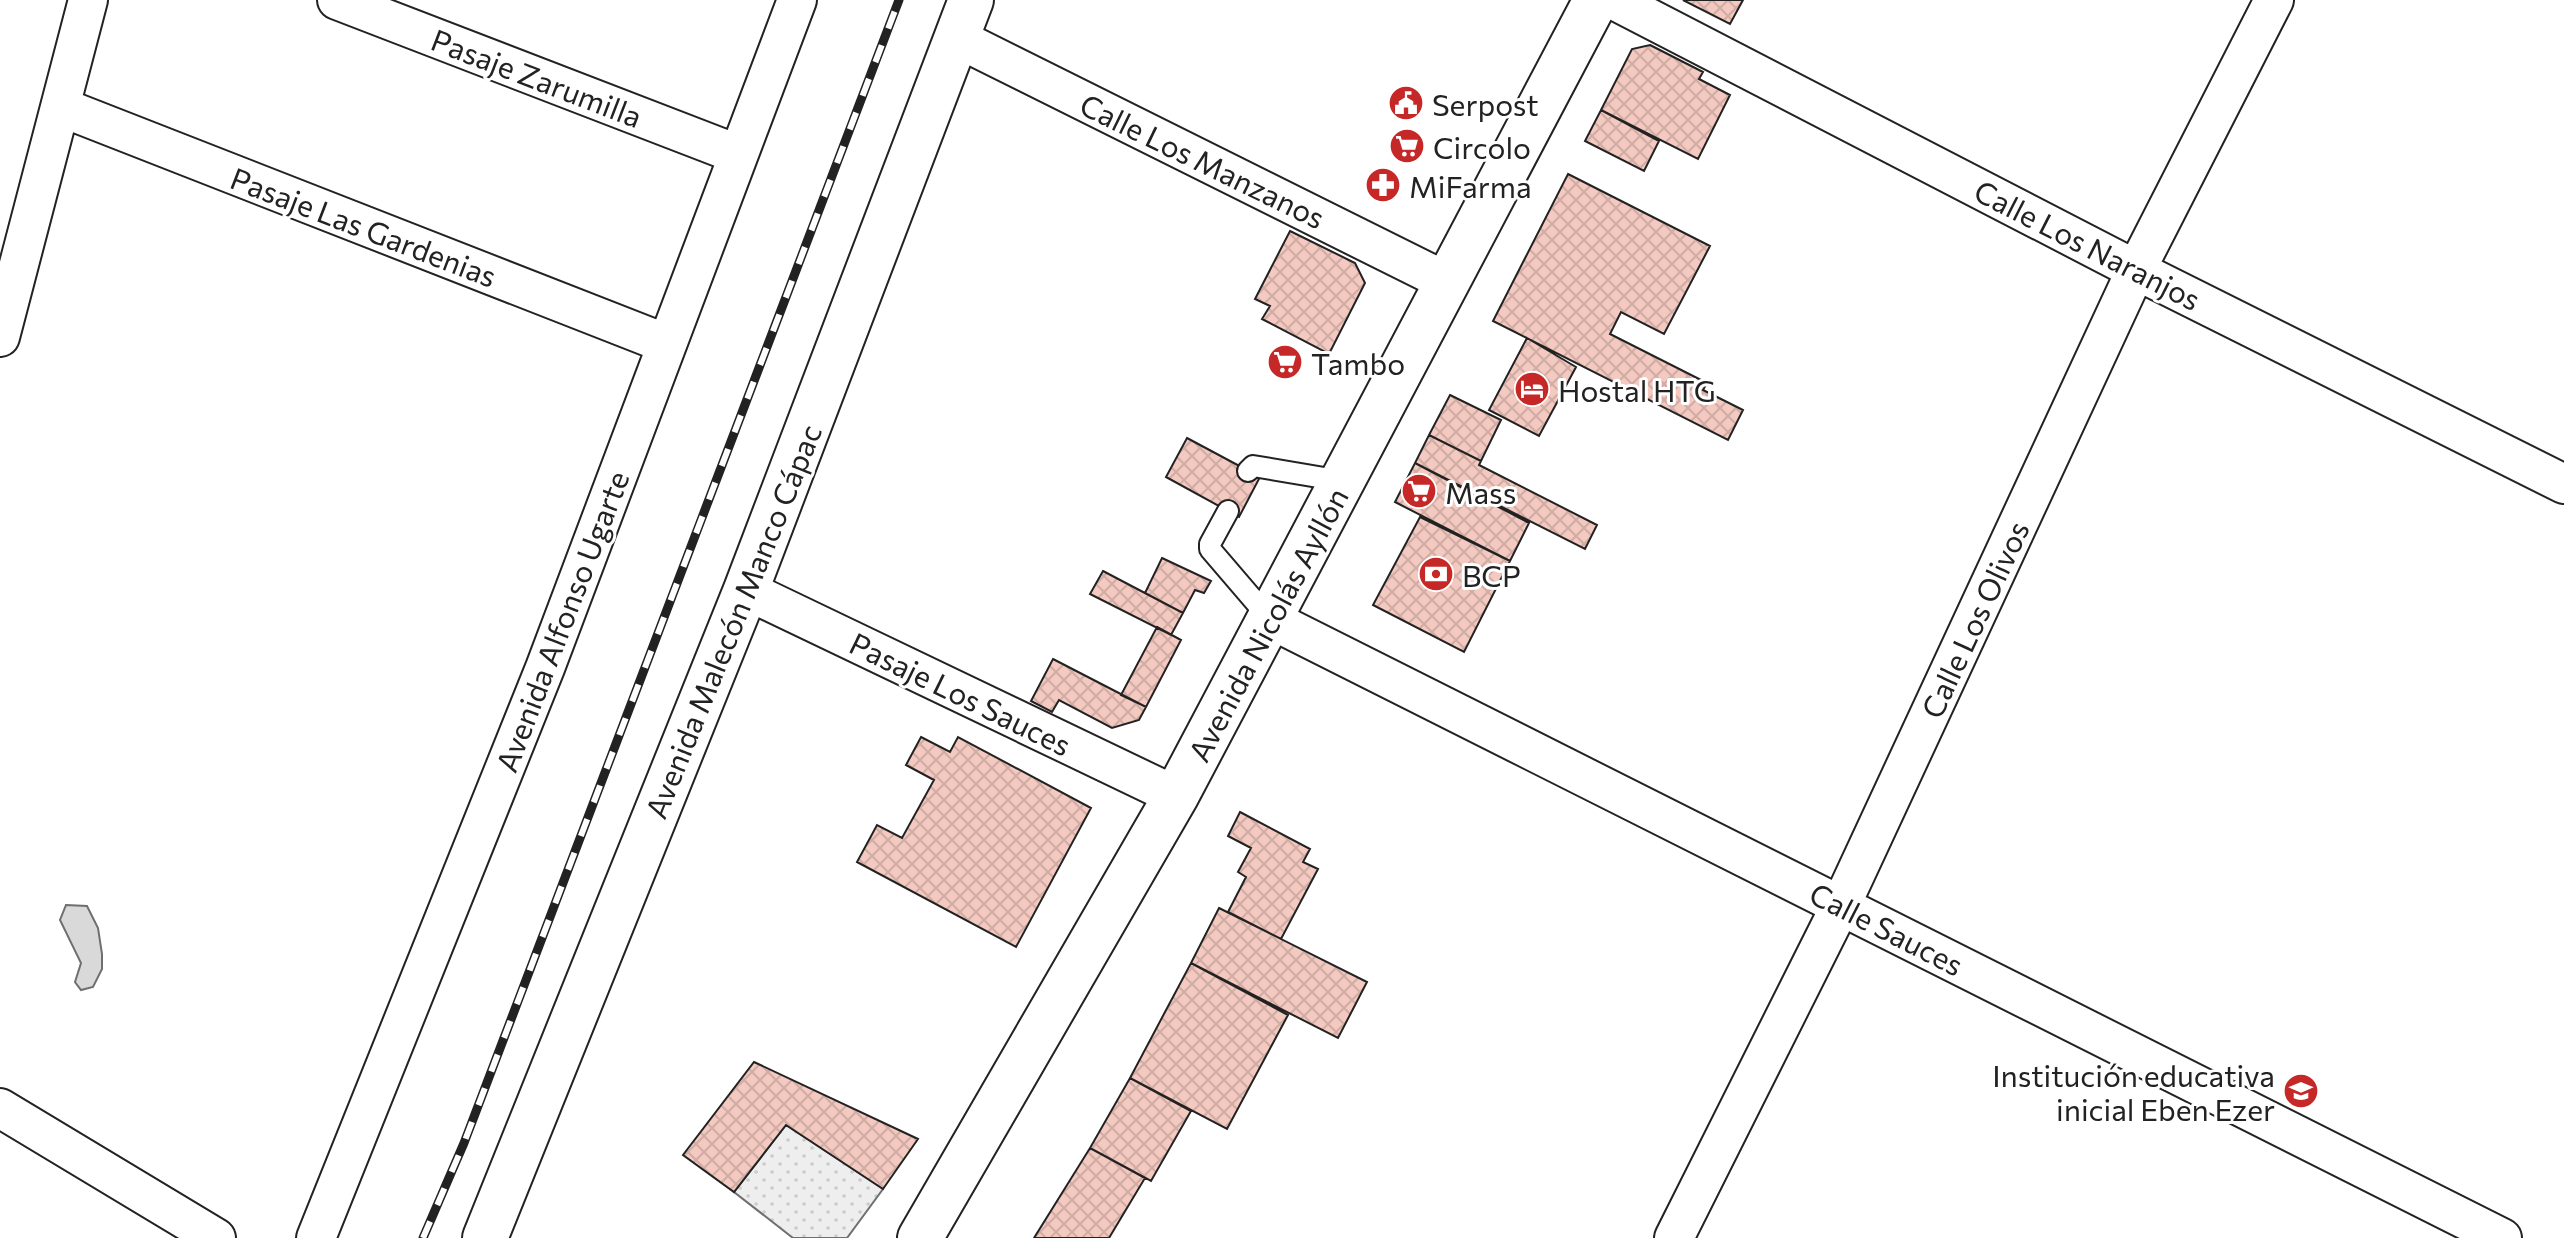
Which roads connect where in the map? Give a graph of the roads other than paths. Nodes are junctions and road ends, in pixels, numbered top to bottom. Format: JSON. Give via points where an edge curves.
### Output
{"nodes":[{"id":1,"x":88,"y":0,"type":"edge"},
{"id":2,"x":337,"y":0,"type":"edge"},
{"id":3,"x":797,"y":0,"type":"edge"},
{"id":4,"x":1596,"y":0,"type":"edge"},
{"id":5,"x":1614,"y":0,"type":"edge"},
{"id":6,"x":2274,"y":0,"type":"edge"},
{"id":7,"x":965,"y":19,"type":"edge"},
{"id":8,"x":61,"y":107,"type":"junction"},
{"id":9,"x":737,"y":154,"type":"junction"},
{"id":10,"x":2136,"y":270,"type":"junction"},
{"id":11,"x":1447,"y":282,"type":"junction"},
{"id":12,"x":0,"y":337,"type":"edge"},
{"id":13,"x":667,"y":344,"type":"junction"},
{"id":14,"x":1248,"y":471,"type":"dead end"},
{"id":15,"x":1342,"y":481,"type":"junction"},
{"id":16,"x":2564,"y":484,"type":"edge"},
{"id":17,"x":1228,"y":511,"type":"dead end"},
{"id":18,"x":746,"y":590,"type":"junction"},
{"id":19,"x":1270,"y":619,"type":"junction"},
{"id":20,"x":1176,"y":796,"type":"junction"},
{"id":21,"x":1841,"y":905,"type":"junction"},
{"id":22,"x":0,"y":1108,"type":"edge"},
{"id":23,"x":929,"y":1235,"type":"edge"},
{"id":24,"x":216,"y":1238,"type":"edge"},
{"id":25,"x":316,"y":1238,"type":"edge"},
{"id":26,"x":485,"y":1238,"type":"edge"},
{"id":27,"x":1674,"y":1238,"type":"edge"},
{"id":28,"x":2502,"y":1238,"type":"edge"}],
"edges":[{"from":1,"to":8,"type":"street"},
{"from":2,"to":9,"type":"street","name":"Pasaje Zarumilla"},
{"from":3,"to":9,"type":"street","name":"Avenida Alfonso Ugarte"},
{"from":4,"to":11,"type":"highway","name":"Avenida Nicolás Ayllón"},
{"from":5,"to":10,"type":"street","name":"Calle Los Naranjos"},
{"from":6,"to":10,"type":"street","name":"Calle Los Olivos"},
{"from":7,"to":11,"type":"street","name":"Calle Los Manzanos"},
{"from":7,"to":18,"type":"highway","name":"Avenida Malecón Manco Cápac"},
{"from":8,"to":12,"type":"street"},
{"from":8,"to":13,"type":"street","name":"Pasaje Las Gardenias"},
{"from":9,"to":13,"type":"street","name":"Avenida Alfonso Ugarte"},
{"from":10,"to":16,"type":"street","name":"Calle Los Naranjos"},
{"from":10,"to":21,"type":"street","name":"Calle Los Olivos"},
{"from":11,"to":15,"type":"highway","name":"Avenida Nicolás Ayllón"},
{"from":13,"to":25,"type":"street","name":"Avenida Alfonso Ugarte","via":[[545,668]]},
{"from":14,"to":15,"type":"lane","via":[[1253,466]]},
{"from":15,"to":19,"type":"highway","name":"Avenida Nicolás Ayllón"},
{"from":17,"to":19,"type":"lane","via":[[1210,549]]},
{"from":18,"to":20,"type":"street","name":"Pasaje Los Sauces"},
{"from":18,"to":26,"type":"highway","name":"Avenida Malecón Manco Cápac"},
{"from":19,"to":20,"type":"highway","name":"Avenida Nicolás Ayllón"},
{"from":19,"to":21,"type":"street","name":"Calle Sauces"},
{"from":20,"to":23,"type":"highway","name":"Avenida Nicolás Ayllón"},
{"from":21,"to":27,"type":"street","name":"Calle Los Olivos"},
{"from":21,"to":28,"type":"street","name":"Calle Sauces"},
{"from":22,"to":24,"type":"street"}]}
